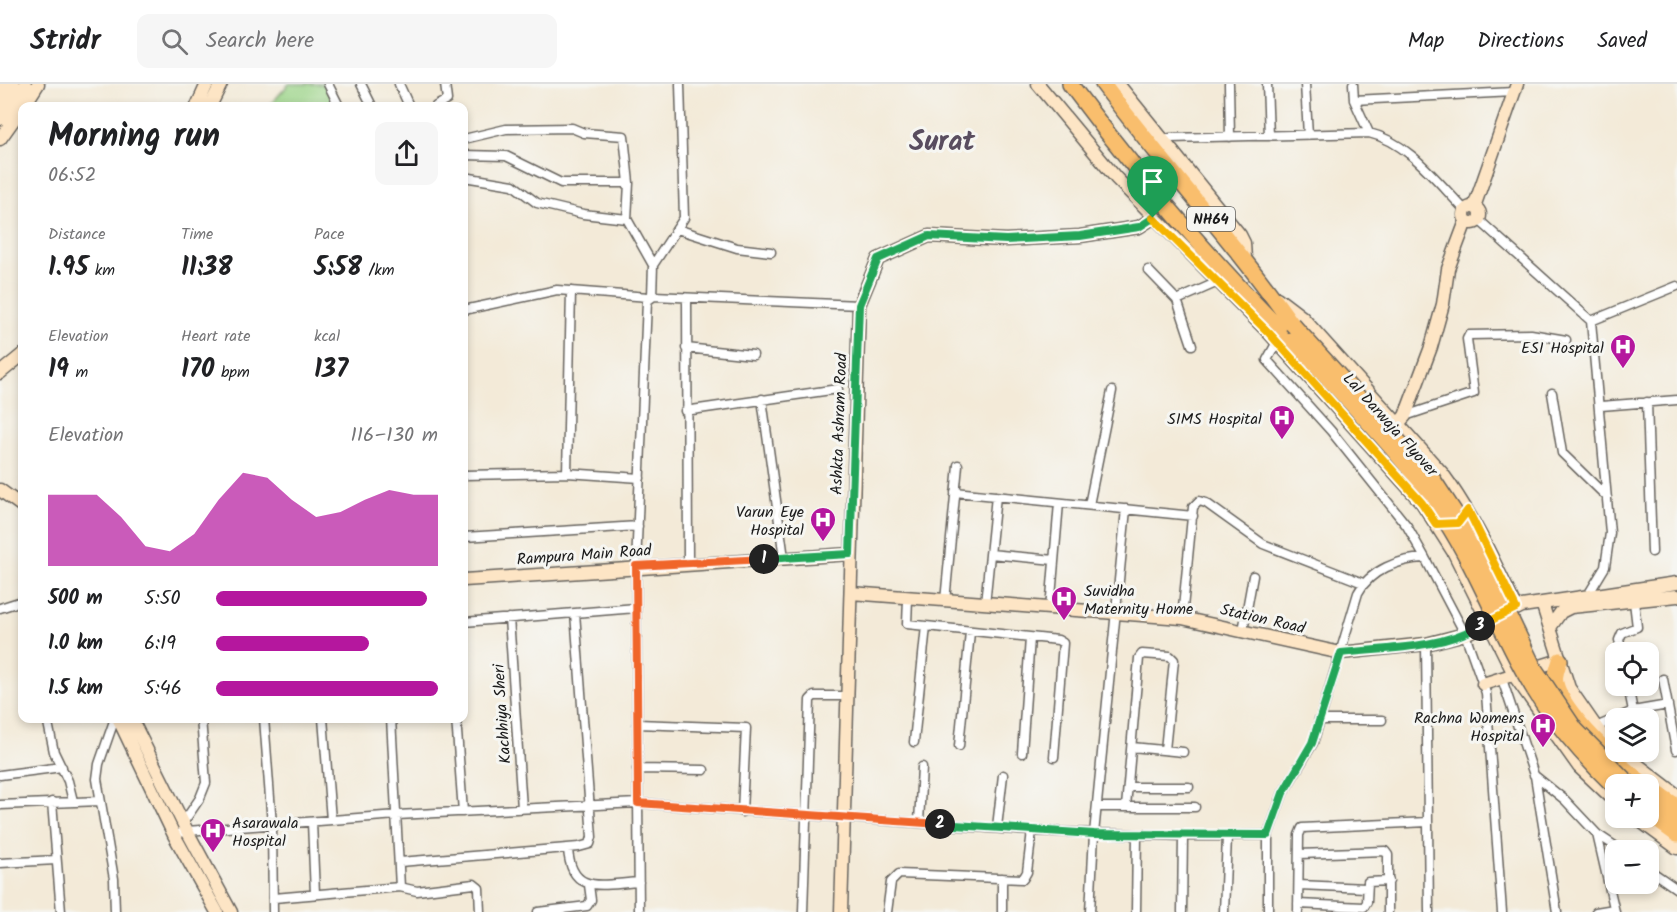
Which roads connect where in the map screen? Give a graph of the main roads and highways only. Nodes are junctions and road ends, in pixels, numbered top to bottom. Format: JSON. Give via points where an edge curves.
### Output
{"nodes":[{"id":1,"x":1070,"y":84,"type":"edge"},
{"id":2,"x":1103,"y":84,"type":"edge"},
{"id":3,"x":1560,"y":660,"type":"road end"},
{"id":4,"x":1619,"y":774,"type":"edge"},
{"id":5,"x":1633,"y":774,"type":"edge"},
{"id":6,"x":1605,"y":777,"type":"edge"},
{"id":7,"x":1659,"y":794,"type":"edge"},
{"id":8,"x":1677,"y":806,"type":"edge"},
{"id":9,"x":1659,"y":808,"type":"edge"},
{"id":10,"x":1659,"y":822,"type":"edge"},
{"id":11,"x":1677,"y":822,"type":"edge"},
{"id":12,"x":1677,"y":835,"type":"edge"}],
"edges":[{"from":1,"to":6,"type":"highway","name":"Lal Darwaja Flyover","number":"NH64","bridge":true,"via":[[1225,285],[1419,480],[1464,549],[1544,705]]},
{"from":2,"to":4,"type":"highway","name":"Lal Darwaja Flyover","number":"NH64","bridge":true,"via":[[1156,144],[1292,324],[1432,478],[1474,542],[1544,683],[1575,729]]},
{"from":3,"to":5,"type":"highway","via":[[1555,680],[1558,691],[1598,743]]},
{"from":7,"to":8,"type":"highway"},
{"from":9,"to":11,"type":"highway"},
{"from":10,"to":12,"type":"highway"}]}
